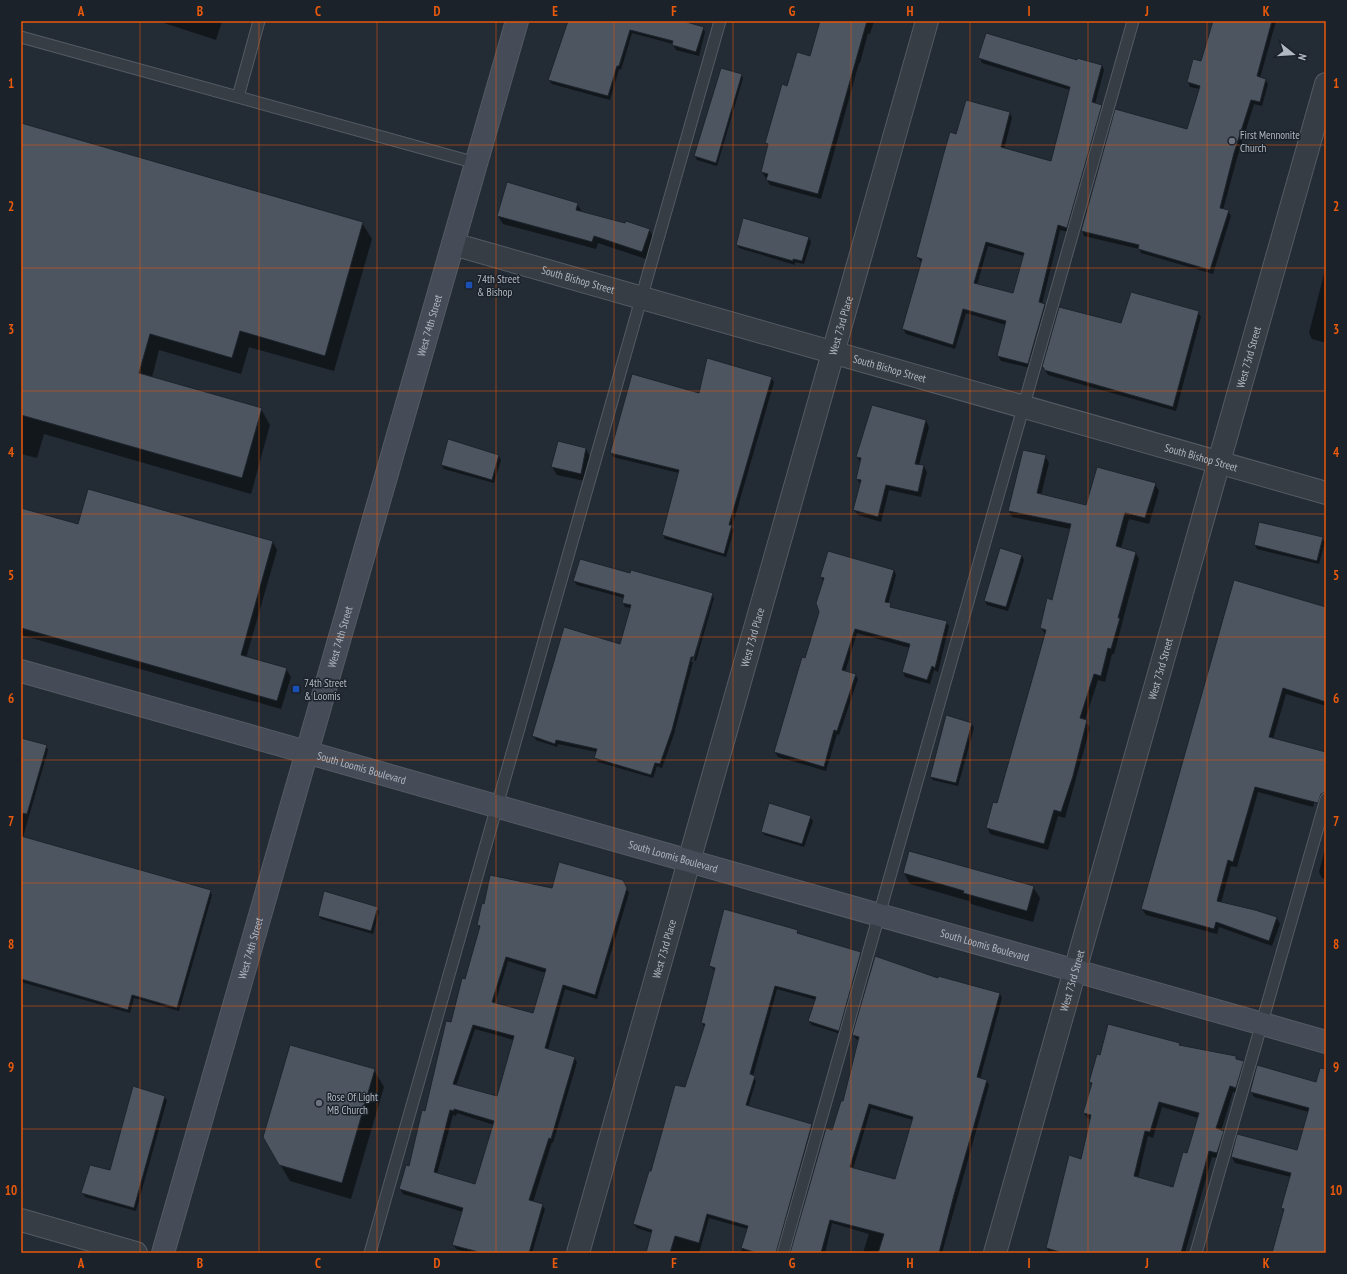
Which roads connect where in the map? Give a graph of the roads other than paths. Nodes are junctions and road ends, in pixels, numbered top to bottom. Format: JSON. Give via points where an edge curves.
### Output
{"nodes":[{"id":1,"x":259,"y":21,"type":"edge"},
{"id":2,"x":517,"y":21,"type":"edge"},
{"id":3,"x":720,"y":21,"type":"edge"},
{"id":4,"x":927,"y":21,"type":"edge"},
{"id":5,"x":1133,"y":21,"type":"edge"},
{"id":6,"x":21,"y":37,"type":"edge"},
{"id":7,"x":1326,"y":84,"type":"edge"},
{"id":8,"x":238,"y":97,"type":"junction"},
{"id":9,"x":476,"y":163,"type":"junction"},
{"id":10,"x":453,"y":244,"type":"junction"},
{"id":11,"x":640,"y":298,"type":"junction"},
{"id":12,"x":832,"y":352,"type":"junction"},
{"id":13,"x":1022,"y":406,"type":"junction"},
{"id":14,"x":1219,"y":462,"type":"junction"},
{"id":15,"x":1326,"y":493,"type":"edge"},
{"id":16,"x":21,"y":671,"type":"edge"},
{"id":17,"x":308,"y":752,"type":"junction"},
{"id":18,"x":1326,"y":799,"type":"edge"},
{"id":19,"x":496,"y":806,"type":"junction"},
{"id":20,"x":689,"y":861,"type":"junction"},
{"id":21,"x":879,"y":915,"type":"junction"},
{"id":22,"x":1075,"y":970,"type":"junction"},
{"id":23,"x":1262,"y":1023,"type":"junction"},
{"id":24,"x":1326,"y":1042,"type":"edge"},
{"id":25,"x":21,"y":1220,"type":"edge"},
{"id":26,"x":136,"y":1253,"type":"edge"},
{"id":27,"x":163,"y":1253,"type":"edge"},
{"id":28,"x":370,"y":1253,"type":"edge"},
{"id":29,"x":578,"y":1253,"type":"edge"},
{"id":30,"x":783,"y":1253,"type":"edge"},
{"id":31,"x":995,"y":1253,"type":"edge"},
{"id":32,"x":1196,"y":1253,"type":"edge"}],
"edges":[{"from":1,"to":8,"type":"lane"},
{"from":2,"to":9,"type":"street","name":"West 74th Street"},
{"from":3,"to":11,"type":"lane"},
{"from":4,"to":12,"type":"street","name":"West 73rd Place"},
{"from":5,"to":13,"type":"lane"},
{"from":6,"to":8,"type":"lane"},
{"from":7,"to":14,"type":"street","name":"West 73rd Street"},
{"from":8,"to":9,"type":"lane"},
{"from":9,"to":10,"type":"street","name":"West 74th Street"},
{"from":10,"to":11,"type":"street","name":"South Bishop Street"},
{"from":10,"to":17,"type":"street","name":"West 74th Street"},
{"from":11,"to":12,"type":"street","name":"South Bishop Street"},
{"from":11,"to":19,"type":"lane"},
{"from":12,"to":13,"type":"street","name":"South Bishop Street"},
{"from":12,"to":20,"type":"street","name":"West 73rd Place"},
{"from":13,"to":14,"type":"street","name":"South Bishop Street"},
{"from":13,"to":21,"type":"lane"},
{"from":14,"to":15,"type":"street","name":"South Bishop Street"},
{"from":14,"to":22,"type":"street","name":"West 73rd Street"},
{"from":16,"to":17,"type":"street","name":"South Loomis Boulevard"},
{"from":17,"to":19,"type":"street","name":"South Loomis Boulevard"},
{"from":17,"to":27,"type":"street","name":"West 74th Street"},
{"from":18,"to":23,"type":"lane"},
{"from":19,"to":20,"type":"street","name":"South Loomis Boulevard"},
{"from":19,"to":28,"type":"lane"},
{"from":20,"to":21,"type":"street","name":"South Loomis Boulevard"},
{"from":20,"to":29,"type":"street","name":"West 73rd Place"},
{"from":21,"to":22,"type":"street","name":"South Loomis Boulevard"},
{"from":21,"to":30,"type":"lane"},
{"from":22,"to":23,"type":"street","name":"South Loomis Boulevard"},
{"from":22,"to":31,"type":"street","name":"West 73rd Street"},
{"from":23,"to":24,"type":"street","name":"South Loomis Boulevard"},
{"from":23,"to":32,"type":"lane"},
{"from":25,"to":26,"type":"street"}]}
